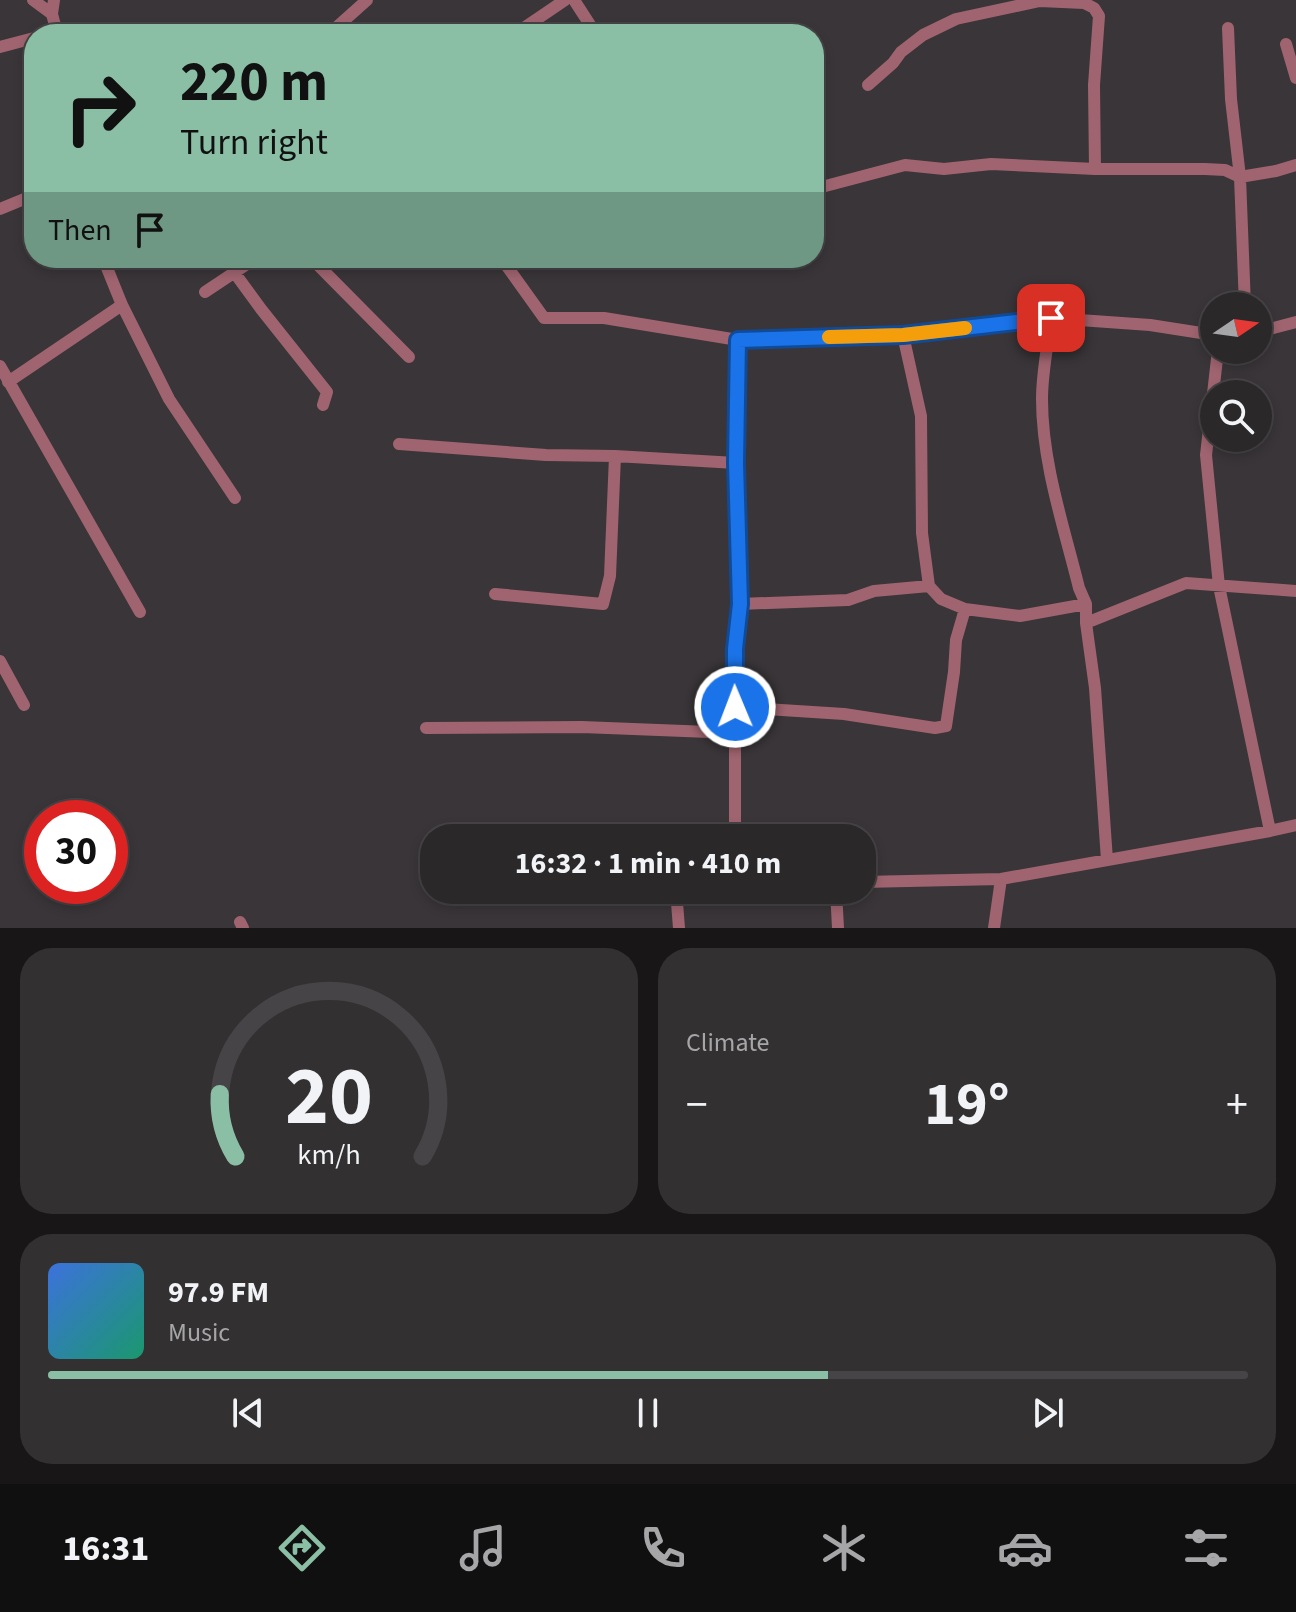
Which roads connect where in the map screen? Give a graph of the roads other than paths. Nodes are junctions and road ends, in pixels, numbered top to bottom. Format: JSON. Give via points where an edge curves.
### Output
{"nodes":[{"id":1,"x":33,"y":0,"type":"edge"},
{"id":2,"x":54,"y":0,"type":"edge"},
{"id":3,"x":367,"y":0,"type":"edge"},
{"id":4,"x":565,"y":0,"type":"edge"},
{"id":5,"x":574,"y":0,"type":"edge"},
{"id":6,"x":52,"y":14,"type":"junction"},
{"id":7,"x":54,"y":24,"type":"edge"},
{"id":8,"x":340,"y":24,"type":"edge"},
{"id":9,"x":530,"y":24,"type":"edge"},
{"id":10,"x":590,"y":24,"type":"edge"},
{"id":11,"x":1228,"y":28,"type":"dead end"},
{"id":12,"x":24,"y":41,"type":"edge"},
{"id":13,"x":1286,"y":44,"type":"dead end"},
{"id":14,"x":0,"y":47,"type":"edge"},
{"id":15,"x":1296,"y":78,"type":"edge"},
{"id":16,"x":868,"y":85,"type":"dead end"},
{"id":17,"x":1296,"y":165,"type":"edge"},
{"id":18,"x":1095,"y":169,"type":"junction"},
{"id":19,"x":1240,"y":177,"type":"junction"},
{"id":20,"x":824,"y":186,"type":"edge"},
{"id":21,"x":24,"y":199,"type":"edge"},
{"id":22,"x":0,"y":209,"type":"edge"},
{"id":23,"x":107,"y":268,"type":"edge"},
{"id":24,"x":240,"y":268,"type":"edge"},
{"id":25,"x":321,"y":268,"type":"edge"},
{"id":26,"x":508,"y":268,"type":"edge"},
{"id":27,"x":234,"y":272,"type":"junction"},
{"id":28,"x":205,"y":292,"type":"dead end"},
{"id":29,"x":1244,"y":292,"type":"edge"},
{"id":30,"x":122,"y":305,"type":"junction"},
{"id":31,"x":1051,"y":318,"type":"junction"},
{"id":32,"x":1296,"y":322,"type":"edge"},
{"id":33,"x":1272,"y":328,"type":"edge"},
{"id":34,"x":1200,"y":333,"type":"edge"},
{"id":35,"x":903,"y":335,"type":"junction"},
{"id":36,"x":738,"y":340,"type":"junction"},
{"id":37,"x":409,"y":357,"type":"dead end"},
{"id":38,"x":1216,"y":364,"type":"edge"},
{"id":39,"x":0,"y":366,"type":"edge"},
{"id":40,"x":8,"y":382,"type":"junction"},
{"id":41,"x":323,"y":405,"type":"dead end"},
{"id":42,"x":399,"y":444,"type":"dead end"},
{"id":43,"x":615,"y":456,"type":"junction"},
{"id":44,"x":736,"y":463,"type":"junction"},
{"id":45,"x":235,"y":498,"type":"dead end"},
{"id":46,"x":929,"y":586,"type":"junction"},
{"id":47,"x":1219,"y":586,"type":"junction"},
{"id":48,"x":1296,"y":591,"type":"edge"},
{"id":49,"x":495,"y":594,"type":"dead end"},
{"id":50,"x":740,"y":604,"type":"junction"},
{"id":51,"x":1086,"y":604,"type":"junction"},
{"id":52,"x":965,"y":609,"type":"junction"},
{"id":53,"x":140,"y":612,"type":"dead end"},
{"id":54,"x":1086,"y":623,"type":"junction"},
{"id":55,"x":0,"y":661,"type":"edge"},
{"id":56,"x":24,"y":705,"type":"dead end"},
{"id":57,"x":735,"y":707,"type":"junction"},
{"id":58,"x":426,"y":728,"type":"dead end"},
{"id":59,"x":735,"y":733,"type":"junction"},
{"id":60,"x":735,"y":824,"type":"edge"},
{"id":61,"x":1296,"y":825,"type":"edge"},
{"id":62,"x":1270,"y":831,"type":"junction"},
{"id":63,"x":1107,"y":860,"type":"junction"},
{"id":64,"x":1001,"y":879,"type":"junction"},
{"id":65,"x":876,"y":882,"type":"edge"},
{"id":66,"x":677,"y":904,"type":"edge"},
{"id":67,"x":837,"y":904,"type":"edge"},
{"id":68,"x":679,"y":928,"type":"edge"},
{"id":69,"x":838,"y":928,"type":"edge"},
{"id":70,"x":994,"y":928,"type":"edge"}],
"edges":[{"from":1,"to":6,"type":"street"},
{"from":2,"to":6,"type":"street"},
{"from":3,"to":8,"type":"street"},
{"from":4,"to":9,"type":"street"},
{"from":5,"to":10,"type":"street"},
{"from":6,"to":7,"type":"street"},
{"from":11,"to":19,"type":"street"},
{"from":12,"to":14,"type":"street"},
{"from":13,"to":15,"type":"street"},
{"from":16,"to":18,"type":"street","via":[[923,35],[956,19],[1040,1],[1084,3],[1099,16]]},
{"from":17,"to":19,"type":"street"},
{"from":18,"to":19,"type":"street","via":[[1225,170]]},
{"from":18,"to":20,"type":"street","via":[[905,165]]},
{"from":19,"to":29,"type":"street"},
{"from":21,"to":22,"type":"street"},
{"from":23,"to":30,"type":"street"},
{"from":24,"to":27,"type":"street"},
{"from":25,"to":37,"type":"street"},
{"from":26,"to":36,"type":"street","via":[[544,318],[604,318]]},
{"from":27,"to":28,"type":"street"},
{"from":27,"to":41,"type":"street","via":[[327,392]]},
{"from":30,"to":40,"type":"street"},
{"from":30,"to":45,"type":"street","via":[[169,399]]},
{"from":31,"to":34,"type":"street"},
{"from":31,"to":35,"type":"street"},
{"from":31,"to":51,"type":"street","via":[[1042,397],[1044,432]]},
{"from":32,"to":33,"type":"street"},
{"from":35,"to":36,"type":"street"},
{"from":35,"to":46,"type":"street","via":[[921,416],[922,533]]},
{"from":36,"to":44,"type":"street"},
{"from":38,"to":47,"type":"street","via":[[1206,455]]},
{"from":39,"to":40,"type":"street"},
{"from":40,"to":53,"type":"street"},
{"from":42,"to":43,"type":"street"},
{"from":43,"to":44,"type":"street"},
{"from":43,"to":49,"type":"street","via":[[610,576],[603,604]]},
{"from":44,"to":50,"type":"street"},
{"from":46,"to":50,"type":"street","via":[[874,591],[848,600]]},
{"from":46,"to":52,"type":"street","via":[[941,599]]},
{"from":47,"to":48,"type":"street"},
{"from":47,"to":54,"type":"street","via":[[1186,583]]},
{"from":47,"to":62,"type":"street"},
{"from":50,"to":57,"type":"street"},
{"from":51,"to":52,"type":"street","via":[[1020,616]]},
{"from":51,"to":54,"type":"street"},
{"from":52,"to":57,"type":"street","via":[[946,726]]},
{"from":54,"to":63,"type":"street"},
{"from":55,"to":56,"type":"street"},
{"from":57,"to":59,"type":"street"},
{"from":58,"to":59,"type":"street"},
{"from":59,"to":60,"type":"street"},
{"from":61,"to":62,"type":"street"},
{"from":62,"to":63,"type":"street"},
{"from":63,"to":64,"type":"street"},
{"from":64,"to":65,"type":"street"},
{"from":64,"to":70,"type":"street"},
{"from":66,"to":68,"type":"street"},
{"from":67,"to":69,"type":"street"}]}
